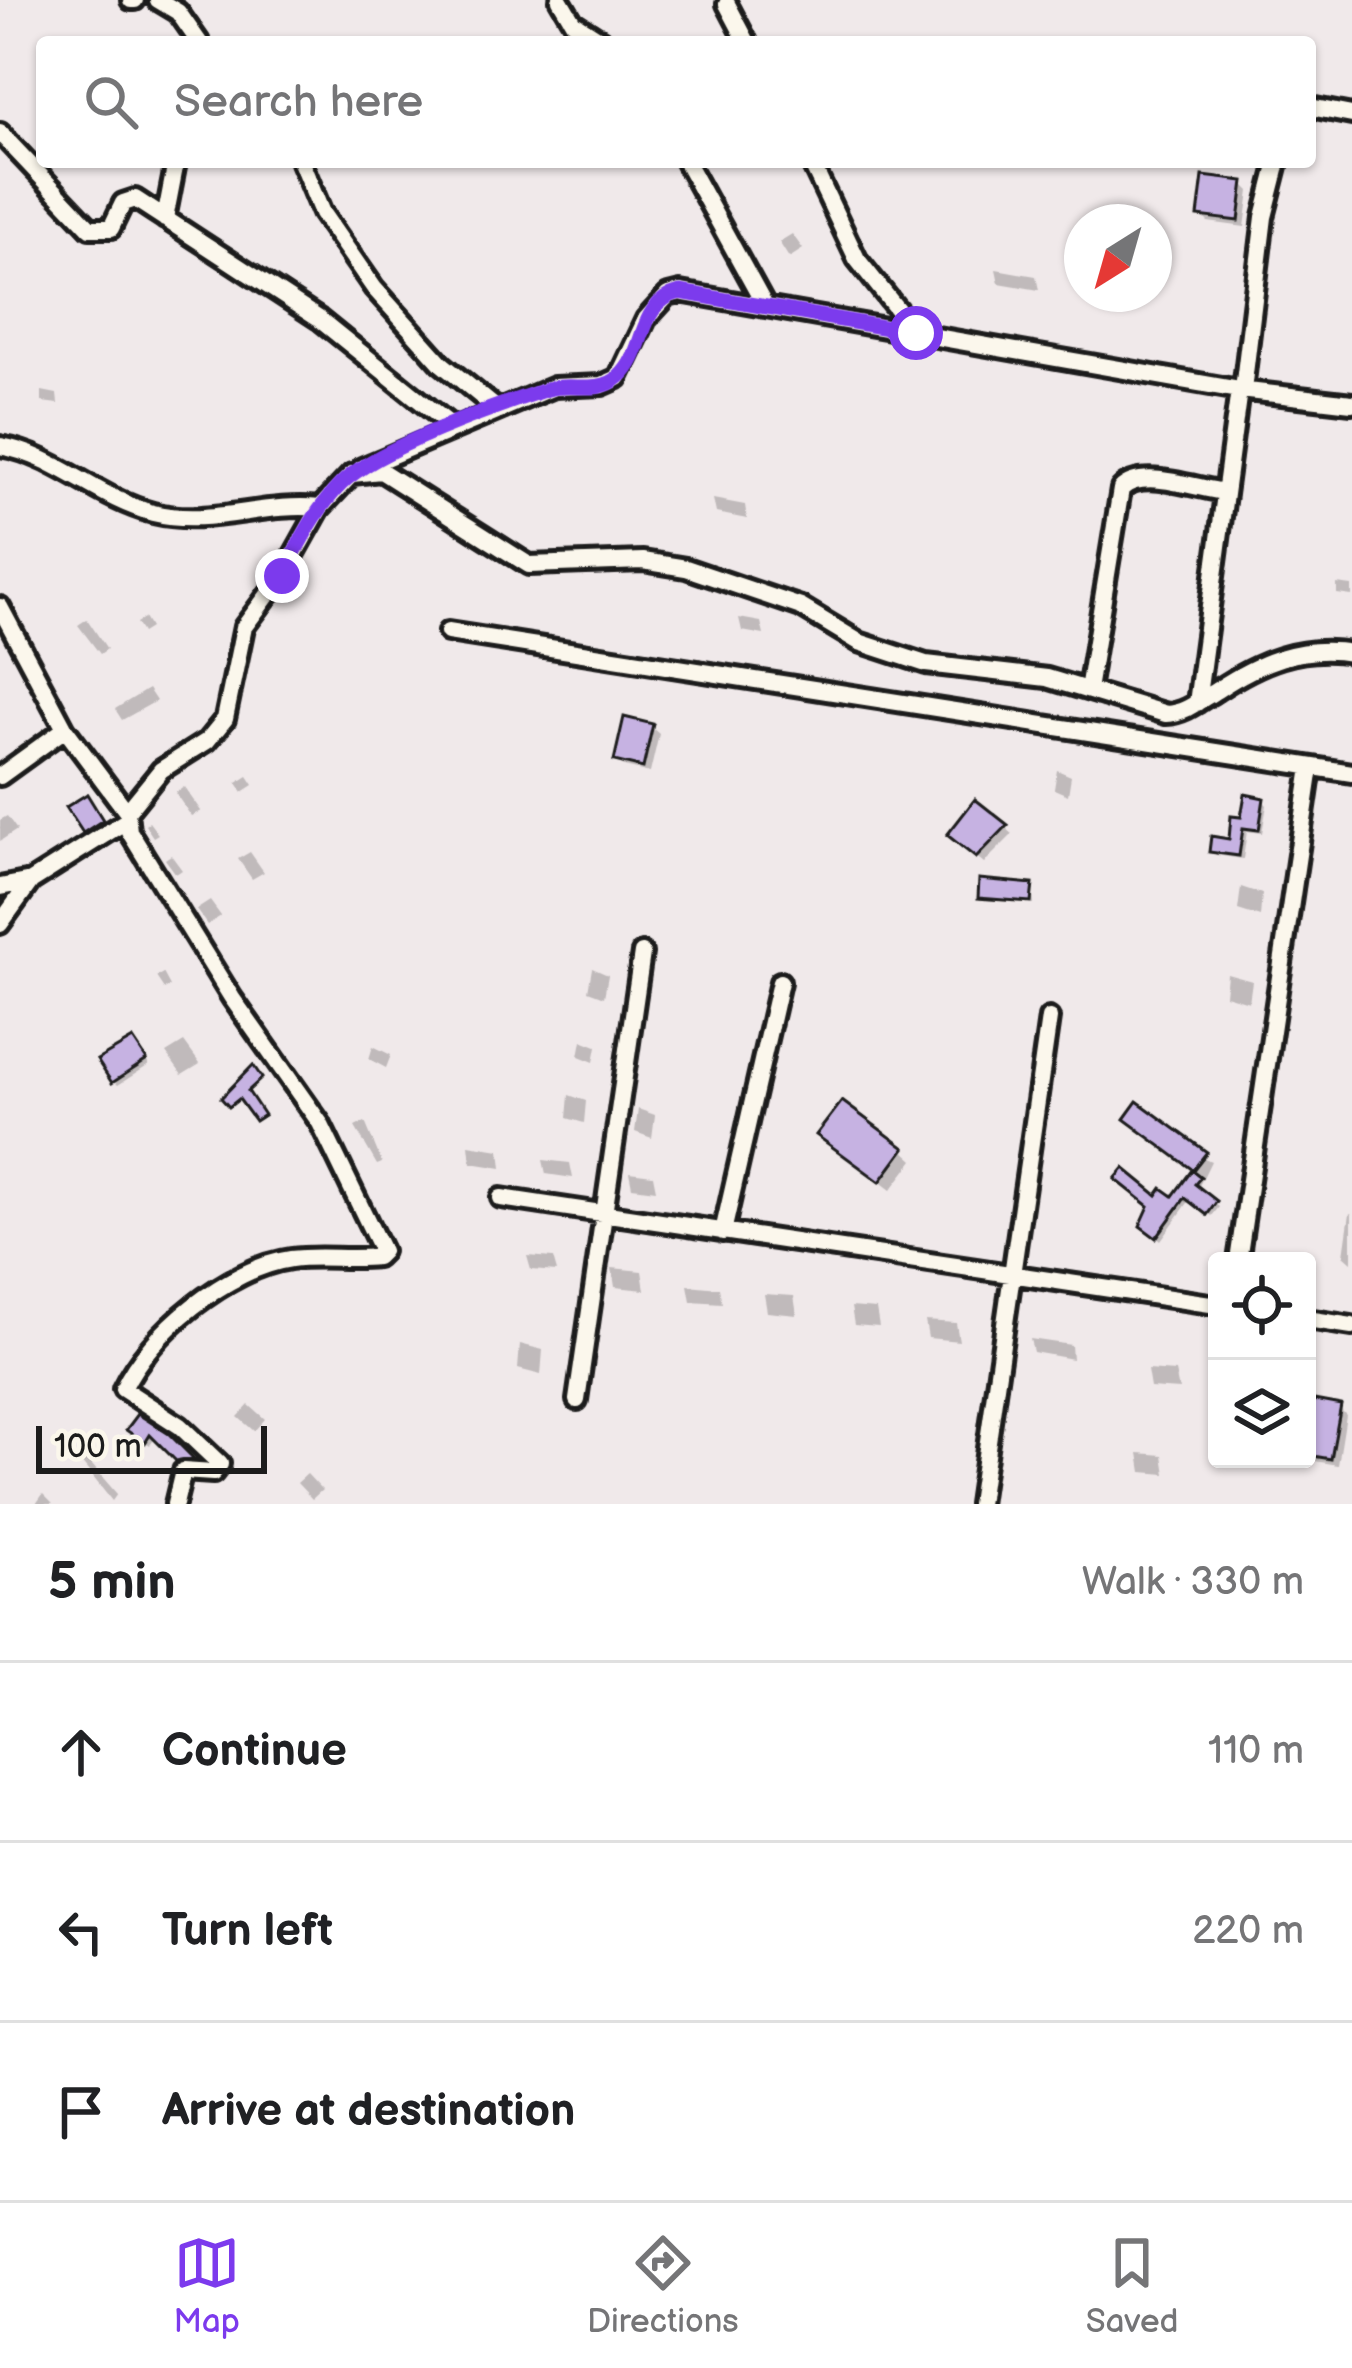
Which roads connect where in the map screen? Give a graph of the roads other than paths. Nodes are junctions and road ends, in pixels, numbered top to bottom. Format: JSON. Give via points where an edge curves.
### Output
{"nodes":[{"id":1,"x":158,"y":0,"type":"edge"},
{"id":2,"x":560,"y":0,"type":"edge"},
{"id":3,"x":727,"y":4,"type":"dead end"},
{"id":4,"x":195,"y":36,"type":"edge"},
{"id":5,"x":595,"y":36,"type":"edge"},
{"id":6,"x":744,"y":36,"type":"edge"},
{"id":7,"x":1316,"y":108,"type":"edge"},
{"id":8,"x":1352,"y":115,"type":"edge"},
{"id":9,"x":0,"y":133,"type":"edge"},
{"id":10,"x":36,"y":152,"type":"edge"},
{"id":11,"x":18,"y":154,"type":"junction"},
{"id":12,"x":175,"y":168,"type":"edge"},
{"id":13,"x":303,"y":168,"type":"edge"},
{"id":14,"x":689,"y":168,"type":"edge"},
{"id":15,"x":814,"y":168,"type":"edge"},
{"id":16,"x":1277,"y":168,"type":"edge"},
{"id":17,"x":165,"y":218,"type":"junction"},
{"id":18,"x":765,"y":306,"type":"junction"},
{"id":19,"x":916,"y":333,"type":"junction"},
{"id":20,"x":1241,"y":390,"type":"junction"},
{"id":21,"x":1352,"y":403,"type":"edge"},
{"id":22,"x":496,"y":410,"type":"junction"},
{"id":23,"x":454,"y":428,"type":"junction"},
{"id":24,"x":0,"y":446,"type":"edge"},
{"id":25,"x":352,"y":474,"type":"junction"},
{"id":26,"x":1225,"y":492,"type":"junction"},
{"id":27,"x":320,"y":508,"type":"junction"},
{"id":28,"x":0,"y":607,"type":"edge"},
{"id":29,"x":448,"y":632,"type":"dead end"},
{"id":30,"x":1352,"y":653,"type":"edge"},
{"id":31,"x":1088,"y":690,"type":"junction"},
{"id":32,"x":1197,"y":703,"type":"junction"},
{"id":33,"x":65,"y":729,"type":"junction"},
{"id":34,"x":1311,"y":767,"type":"junction"},
{"id":35,"x":1352,"y":773,"type":"edge"},
{"id":36,"x":0,"y":776,"type":"edge"},
{"id":37,"x":126,"y":817,"type":"junction"},
{"id":38,"x":31,"y":880,"type":"junction"},
{"id":39,"x":0,"y":887,"type":"edge"},
{"id":40,"x":0,"y":924,"type":"edge"},
{"id":41,"x":642,"y":953,"type":"dead end"},
{"id":42,"x":780,"y":982,"type":"dead end"},
{"id":43,"x":1049,"y":1018,"type":"dead end"},
{"id":44,"x":501,"y":1198,"type":"dead end"},
{"id":45,"x":604,"y":1215,"type":"junction"},
{"id":46,"x":723,"y":1232,"type":"junction"},
{"id":47,"x":1239,"y":1252,"type":"edge"},
{"id":48,"x":1012,"y":1277,"type":"junction"},
{"id":49,"x":1208,"y":1304,"type":"edge"},
{"id":50,"x":1316,"y":1320,"type":"edge"},
{"id":51,"x":1352,"y":1326,"type":"edge"},
{"id":52,"x":577,"y":1400,"type":"dead end"},
{"id":53,"x":176,"y":1504,"type":"edge"},
{"id":54,"x":979,"y":1504,"type":"edge"}],
"edges":[{"from":1,"to":4,"type":"street"},
{"from":2,"to":5,"type":"street"},
{"from":3,"to":6,"type":"street"},
{"from":7,"to":8,"type":"street"},
{"from":9,"to":11,"type":"street"},
{"from":10,"to":11,"type":"street"},
{"from":11,"to":17,"type":"street","via":[[97,231],[117,224],[131,198]]},
{"from":12,"to":17,"type":"street"},
{"from":13,"to":22,"type":"street","via":[[322,213],[374,288]]},
{"from":14,"to":18,"type":"street"},
{"from":15,"to":19,"type":"street","via":[[857,259]]},
{"from":16,"to":20,"type":"street"},
{"from":17,"to":23,"type":"street","via":[[319,319]]},
{"from":18,"to":19,"type":"street"},
{"from":18,"to":22,"type":"street","via":[[668,295],[646,319],[618,378],[554,387]]},
{"from":19,"to":20,"type":"street"},
{"from":20,"to":21,"type":"street"},
{"from":20,"to":26,"type":"street"},
{"from":22,"to":23,"type":"street"},
{"from":23,"to":25,"type":"street"},
{"from":24,"to":27,"type":"street","via":[[47,458],[100,493],[149,512],[208,520]]},
{"from":25,"to":27,"type":"street"},
{"from":25,"to":31,"type":"street","via":[[381,471],[529,566],[643,561],[686,568],[801,607],[859,642],[926,664]]},
{"from":26,"to":31,"type":"street","via":[[1134,479],[1121,489]]},
{"from":26,"to":32,"type":"street"},
{"from":27,"to":37,"type":"street","via":[[244,626],[225,719],[161,770]]},
{"from":28,"to":33,"type":"street"},
{"from":29,"to":34,"type":"street"},
{"from":30,"to":32,"type":"street","via":[[1274,659]]},
{"from":31,"to":32,"type":"street","via":[[1166,714]]},
{"from":33,"to":36,"type":"street"},
{"from":33,"to":37,"type":"street"},
{"from":34,"to":35,"type":"street"},
{"from":34,"to":47,"type":"street"},
{"from":37,"to":38,"type":"street"},
{"from":37,"to":53,"type":"street","via":[[232,998],[320,1123],[382,1251],[284,1260],[237,1278],[173,1325],[137,1368],[123,1389],[220,1464],[213,1473],[183,1471]]},
{"from":38,"to":39,"type":"street"},
{"from":38,"to":40,"type":"street"},
{"from":41,"to":45,"type":"street"},
{"from":42,"to":46,"type":"street"},
{"from":43,"to":48,"type":"street"},
{"from":44,"to":45,"type":"street"},
{"from":45,"to":46,"type":"street"},
{"from":45,"to":52,"type":"street"},
{"from":46,"to":48,"type":"street"},
{"from":48,"to":49,"type":"street"},
{"from":48,"to":54,"type":"street"},
{"from":50,"to":51,"type":"street"}]}
